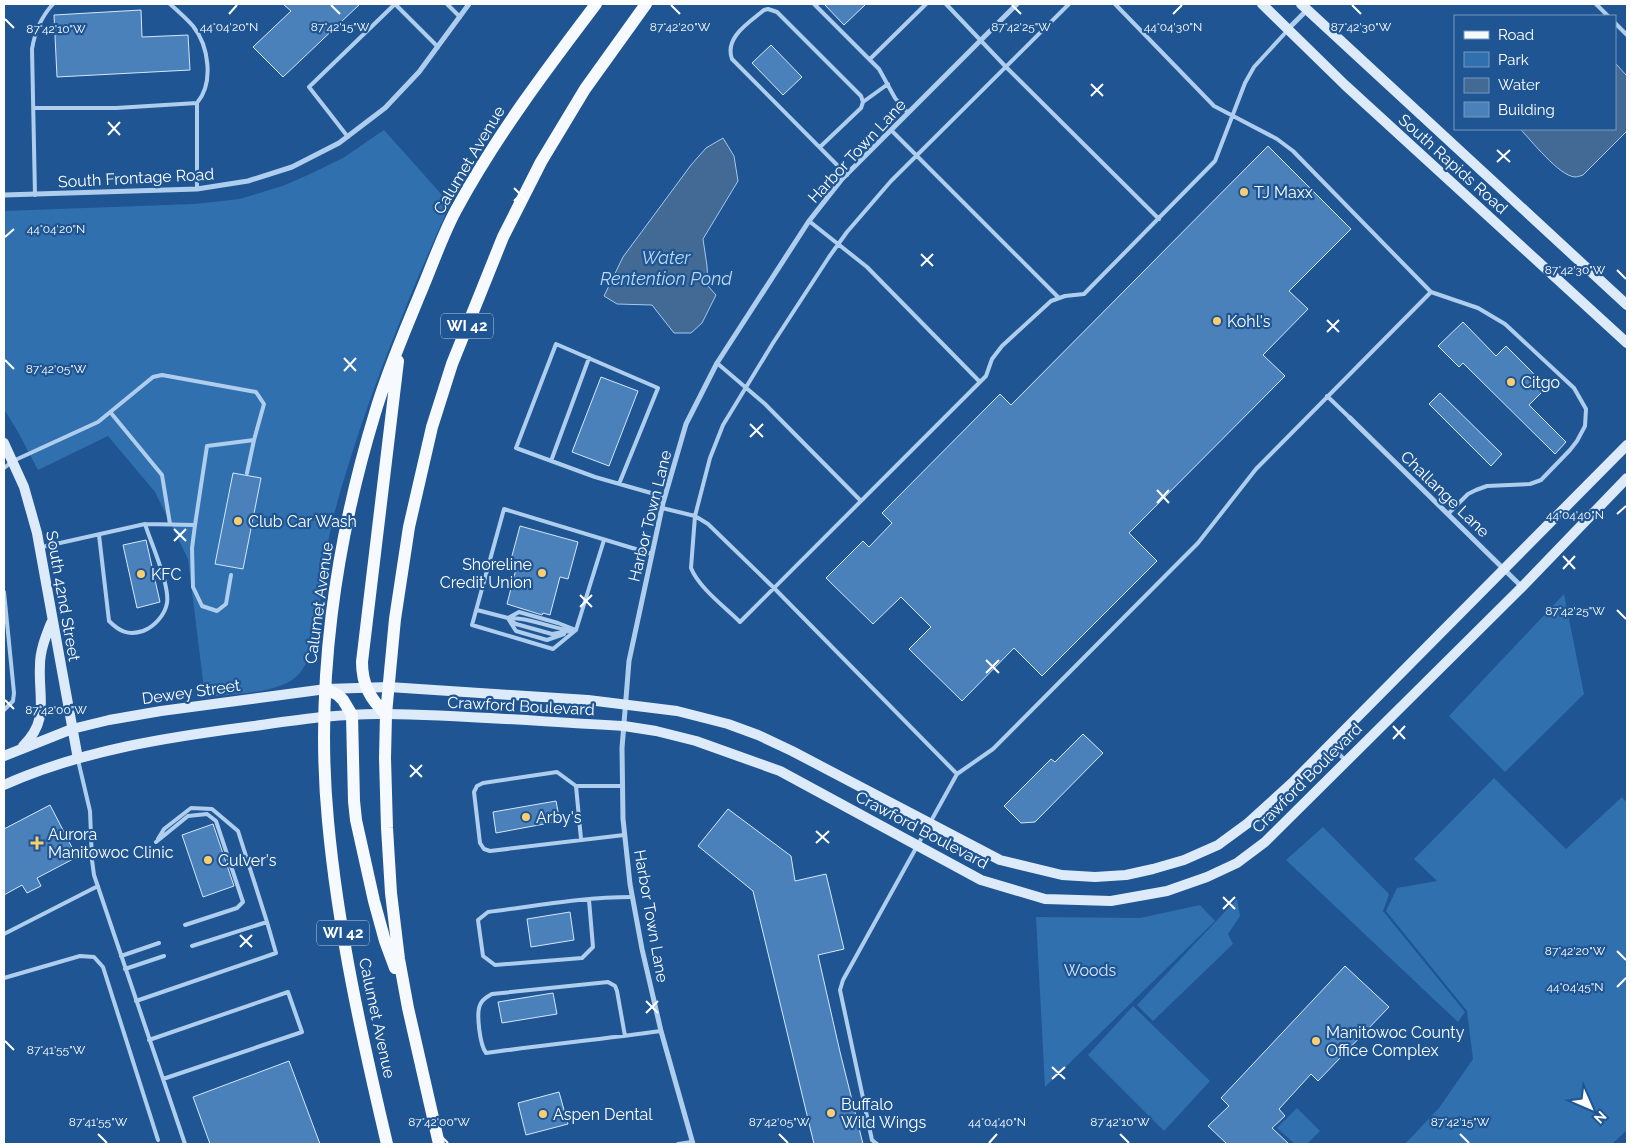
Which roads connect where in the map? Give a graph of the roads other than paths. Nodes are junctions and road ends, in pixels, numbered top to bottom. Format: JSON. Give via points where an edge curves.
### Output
{"nodes":[{"id":1,"x":53,"y":4,"type":"edge"},
{"id":2,"x":170,"y":4,"type":"edge"},
{"id":3,"x":447,"y":4,"type":"edge"},
{"id":4,"x":469,"y":4,"type":"edge"},
{"id":5,"x":596,"y":4,"type":"edge"},
{"id":6,"x":646,"y":4,"type":"edge"},
{"id":7,"x":814,"y":4,"type":"edge"},
{"id":8,"x":926,"y":4,"type":"edge"},
{"id":9,"x":946,"y":4,"type":"edge"},
{"id":10,"x":1017,"y":4,"type":"edge"},
{"id":11,"x":1069,"y":4,"type":"edge"},
{"id":12,"x":1115,"y":4,"type":"edge"},
{"id":13,"x":1262,"y":4,"type":"edge"},
{"id":14,"x":1596,"y":4,"type":"edge"},
{"id":15,"x":1307,"y":6,"type":"edge"},
{"id":16,"x":1607,"y":15,"type":"edge"},
{"id":17,"x":460,"y":17,"type":"junction"},
{"id":18,"x":1616,"y":24,"type":"edge"},
{"id":19,"x":1288,"y":29,"type":"junction"},
{"id":20,"x":1627,"y":35,"type":"edge"},
{"id":21,"x":981,"y":40,"type":"junction"},
{"id":22,"x":438,"y":47,"type":"junction"},
{"id":23,"x":870,"y":59,"type":"junction"},
{"id":24,"x":1006,"y":66,"type":"junction"},
{"id":25,"x":888,"y":84,"type":"junction"},
{"id":26,"x":863,"y":102,"type":"junction"},
{"id":27,"x":197,"y":103,"type":"junction"},
{"id":28,"x":33,"y":108,"type":"junction"},
{"id":29,"x":908,"y":113,"type":"junction"},
{"id":30,"x":1234,"y":116,"type":"junction"},
{"id":31,"x":891,"y":130,"type":"junction"},
{"id":32,"x":348,"y":137,"type":"junction"},
{"id":33,"x":820,"y":147,"type":"junction"},
{"id":34,"x":916,"y":155,"type":"junction"},
{"id":35,"x":847,"y":175,"type":"junction"},
{"id":36,"x":197,"y":189,"type":"junction"},
{"id":37,"x":4,"y":195,"type":"edge"},
{"id":38,"x":35,"y":195,"type":"junction"},
{"id":39,"x":1159,"y":219,"type":"junction"},
{"id":40,"x":809,"y":220,"type":"junction"},
{"id":41,"x":839,"y":243,"type":"junction"},
{"id":42,"x":1431,"y":292,"type":"junction"},
{"id":43,"x":1059,"y":298,"type":"junction"},
{"id":44,"x":1627,"y":305,"type":"edge"},
{"id":45,"x":402,"y":336,"type":"junction"},
{"id":46,"x":1627,"y":343,"type":"edge"},
{"id":47,"x":589,"y":358,"type":"junction"},
{"id":48,"x":717,"y":363,"type":"junction"},
{"id":49,"x":980,"y":382,"type":"junction"},
{"id":50,"x":745,"y":387,"type":"junction"},
{"id":51,"x":1327,"y":396,"type":"junction"},
{"id":52,"x":111,"y":413,"type":"junction"},
{"id":53,"x":1350,"y":418,"type":"joint"},
{"id":54,"x":254,"y":440,"type":"junction"},
{"id":55,"x":4,"y":443,"type":"edge"},
{"id":56,"x":1627,"y":445,"type":"edge"},
{"id":57,"x":13,"y":461,"type":"junction"},
{"id":58,"x":550,"y":461,"type":"junction"},
{"id":59,"x":4,"y":468,"type":"edge"},
{"id":60,"x":247,"y":473,"type":"dead end"},
{"id":61,"x":1627,"y":478,"type":"edge"},
{"id":62,"x":1627,"y":482,"type":"edge"},
{"id":63,"x":619,"y":484,"type":"junction"},
{"id":64,"x":1616,"y":489,"type":"junction"},
{"id":65,"x":665,"y":497,"type":"junction"},
{"id":66,"x":861,"y":501,"type":"junction"},
{"id":67,"x":662,"y":508,"type":"junction"},
{"id":68,"x":1448,"y":514,"type":"junction"},
{"id":69,"x":695,"y":516,"type":"junction"},
{"id":70,"x":145,"y":524,"type":"junction"},
{"id":71,"x":170,"y":524,"type":"junction"},
{"id":72,"x":195,"y":525,"type":"junction"},
{"id":73,"x":99,"y":536,"type":"junction"},
{"id":74,"x":604,"y":540,"type":"junction"},
{"id":75,"x":39,"y":548,"type":"junction"},
{"id":76,"x":652,"y":554,"type":"junction"},
{"id":77,"x":1505,"y":570,"type":"junction"},
{"id":78,"x":231,"y":575,"type":"dead end"},
{"id":79,"x":1522,"y":587,"type":"junction"},
{"id":80,"x":774,"y":588,"type":"junction"},
{"id":81,"x":4,"y":592,"type":"edge"},
{"id":82,"x":477,"y":610,"type":"junction"},
{"id":83,"x":508,"y":618,"type":"junction"},
{"id":84,"x":52,"y":622,"type":"junction"},
{"id":85,"x":576,"y":630,"type":"junction"},
{"id":86,"x":11,"y":661,"type":"junction"},
{"id":87,"x":4,"y":662,"type":"edge"},
{"id":88,"x":366,"y":687,"type":"junction"},
{"id":89,"x":389,"y":687,"type":"junction"},
{"id":90,"x":326,"y":689,"type":"junction"},
{"id":91,"x":626,"y":704,"type":"junction"},
{"id":92,"x":4,"y":710,"type":"edge"},
{"id":93,"x":386,"y":714,"type":"junction"},
{"id":94,"x":352,"y":715,"type":"junction"},
{"id":95,"x":326,"y":718,"type":"junction"},
{"id":96,"x":624,"y":726,"type":"junction"},
{"id":97,"x":72,"y":729,"type":"junction"},
{"id":98,"x":1330,"y":745,"type":"junction"},
{"id":99,"x":15,"y":751,"type":"junction"},
{"id":100,"x":4,"y":756,"type":"edge"},
{"id":101,"x":78,"y":759,"type":"junction"},
{"id":102,"x":1347,"y":761,"type":"junction"},
{"id":103,"x":956,"y":774,"type":"junction"},
{"id":104,"x":4,"y":785,"type":"edge"},
{"id":105,"x":576,"y":786,"type":"junction"},
{"id":106,"x":622,"y":786,"type":"junction"},
{"id":107,"x":929,"y":824,"type":"junction"},
{"id":108,"x":624,"y":835,"type":"junction"},
{"id":109,"x":581,"y":840,"type":"junction"},
{"id":110,"x":917,"y":846,"type":"junction"},
{"id":111,"x":98,"y":886,"type":"junction"},
{"id":112,"x":632,"y":897,"type":"junction"},
{"id":113,"x":590,"y":900,"type":"junction"},
{"id":114,"x":267,"y":922,"type":"junction"},
{"id":115,"x":185,"y":925,"type":"dead end"},
{"id":116,"x":4,"y":934,"type":"edge"},
{"id":117,"x":159,"y":943,"type":"dead end"},
{"id":118,"x":192,"y":946,"type":"dead end"},
{"id":119,"x":121,"y":956,"type":"junction"},
{"id":120,"x":164,"y":956,"type":"dead end"},
{"id":121,"x":125,"y":969,"type":"junction"},
{"id":122,"x":4,"y":978,"type":"edge"},
{"id":123,"x":403,"y":984,"type":"junction"},
{"id":124,"x":136,"y":1001,"type":"junction"},
{"id":125,"x":661,"y":1031,"type":"junction"},
{"id":126,"x":625,"y":1036,"type":"junction"},
{"id":127,"x":149,"y":1040,"type":"junction"},
{"id":128,"x":163,"y":1080,"type":"junction"},
{"id":129,"x":158,"y":1140,"type":"dead end"},
{"id":130,"x":692,"y":1143,"type":"edge"},
{"id":131,"x":185,"y":1144,"type":"edge"},
{"id":132,"x":387,"y":1144,"type":"edge"},
{"id":133,"x":439,"y":1144,"type":"edge"},
{"id":134,"x":678,"y":1144,"type":"edge"},
{"id":135,"x":877,"y":1144,"type":"edge"}],
"edges":[{"from":1,"to":28,"type":"lane","via":[[36,29],[32,49]]},
{"from":2,"to":27,"type":"lane","via":[[193,26],[206,54],[206,86]]},
{"from":3,"to":17,"type":"lane"},
{"from":4,"to":17,"type":"street","name":"South Frontage Road"},
{"from":5,"to":45,"type":"main road","name":"Calumet Avenue","number":"WI 42","via":[[498,138],[460,204]]},
{"from":6,"to":89,"type":"main road","name":"Calumet Avenue","number":"WI 42","via":[[585,89],[541,162],[503,237],[452,364],[432,428],[409,527]]},
{"from":7,"to":23,"type":"lane"},
{"from":8,"to":23,"type":"lane"},
{"from":9,"to":21,"type":"lane"},
{"from":10,"to":21,"type":"street","name":"Harbor Town Lane"},
{"from":11,"to":24,"type":"lane"},
{"from":12,"to":30,"type":"lane","via":[[1214,106]]},
{"from":13,"to":19,"type":"street","name":"South Rapids Road"},
{"from":14,"to":16,"type":"lane"},
{"from":15,"to":19,"type":"street"},
{"from":15,"to":44,"type":"street","name":"South Rapids Road"},
{"from":17,"to":22,"type":"street","name":"South Frontage Road"},
{"from":18,"to":20,"type":"lane"},
{"from":19,"to":30,"type":"lane","via":[[1254,66]]},
{"from":19,"to":46,"type":"street","name":"South Rapids Road"},
{"from":21,"to":24,"type":"lane"},
{"from":21,"to":29,"type":"street","name":"Harbor Town Lane"},
{"from":22,"to":32,"type":"street","name":"South Frontage Road","via":[[394,100]]},
{"from":22,"to":32,"type":"lane","via":[[395,4],[309,87]]},
{"from":23,"to":25,"type":"lane"},
{"from":24,"to":34,"type":"lane"},
{"from":24,"to":39,"type":"lane"},
{"from":25,"to":26,"type":"lane"},
{"from":25,"to":29,"type":"lane"},
{"from":26,"to":33,"type":"lane","via":[[861,108]]},
{"from":26,"to":33,"type":"lane","via":[[861,96],[777,12],[764,10],[736,35],[731,45],[732,59]]},
{"from":27,"to":28,"type":"lane","via":[[116,108]]},
{"from":27,"to":36,"type":"lane"},
{"from":28,"to":38,"type":"lane"},
{"from":29,"to":31,"type":"street","name":"Harbor Town Lane"},
{"from":30,"to":39,"type":"lane","via":[[1215,161]]},
{"from":30,"to":42,"type":"lane","via":[[1293,151]]},
{"from":31,"to":34,"type":"lane"},
{"from":31,"to":35,"type":"street","name":"Harbor Town Lane"},
{"from":32,"to":36,"type":"street","name":"South Frontage Road","via":[[308,160],[276,172],[242,182]]},
{"from":33,"to":35,"type":"lane"},
{"from":34,"to":41,"type":"lane"},
{"from":34,"to":43,"type":"lane"},
{"from":35,"to":40,"type":"street","name":"Harbor Town Lane"},
{"from":36,"to":38,"type":"street","name":"South Frontage Road"},
{"from":37,"to":38,"type":"street","name":"South Frontage Road"},
{"from":39,"to":43,"type":"lane","via":[[1084,294]]},
{"from":40,"to":41,"type":"lane"},
{"from":40,"to":48,"type":"street","name":"Harbor Town Lane"},
{"from":41,"to":49,"type":"lane","via":[[867,267]]},
{"from":41,"to":50,"type":"lane"},
{"from":42,"to":51,"type":"lane"},
{"from":42,"to":68,"type":"lane","via":[[1478,308],[1505,324],[1574,388],[1586,409],[1585,426],[1577,441],[1540,480],[1476,490]]},
{"from":43,"to":49,"type":"lane","via":[[1051,301],[1002,346]]},
{"from":45,"to":88,"type":"main road","via":[[363,653]]},
{"from":45,"to":90,"type":"main road","name":"Calumet Avenue","number":"WI 42","via":[[374,413],[347,524],[332,610]]},
{"from":47,"to":58,"type":"lane"},
{"from":47,"to":58,"type":"lane","via":[[556,344],[516,448]]},
{"from":47,"to":63,"type":"lane","via":[[658,388]]},
{"from":48,"to":50,"type":"lane"},
{"from":48,"to":65,"type":"street","name":"Harbor Town Lane","via":[[686,424]]},
{"from":49,"to":66,"type":"lane"},
{"from":50,"to":66,"type":"lane"},
{"from":50,"to":69,"type":"lane","via":[[716,440]]},
{"from":51,"to":53,"type":"lane"},
{"from":51,"to":103,"type":"lane","via":[[1256,469],[1182,560],[992,749]]},
{"from":52,"to":54,"type":"lane","via":[[153,377],[162,375],[256,392],[264,404]]},
{"from":52,"to":57,"type":"lane"},
{"from":52,"to":71,"type":"lane","via":[[162,475]]},
{"from":53,"to":68,"type":"street","name":"Challange Lane"},
{"from":54,"to":60,"type":"lane"},
{"from":54,"to":72,"type":"lane","via":[[207,446]]},
{"from":55,"to":57,"type":"street","name":"South 42nd Street"},
{"from":56,"to":77,"type":"street","name":"Crawford Boulevard"},
{"from":57,"to":59,"type":"lane"},
{"from":57,"to":75,"type":"street","name":"South 42nd Street","via":[[28,501]]},
{"from":58,"to":63,"type":"lane"},
{"from":61,"to":64,"type":"street","name":"Crawford Boulevard"},
{"from":62,"to":64,"type":"street"},
{"from":63,"to":65,"type":"lane"},
{"from":64,"to":79,"type":"street","name":"Crawford Boulevard"},
{"from":65,"to":67,"type":"street","name":"Harbor Town Lane"},
{"from":66,"to":80,"type":"lane"},
{"from":67,"to":69,"type":"lane"},
{"from":67,"to":76,"type":"street","name":"Harbor Town Lane"},
{"from":68,"to":77,"type":"street","name":"Challange Lane"},
{"from":69,"to":80,"type":"lane","via":[[708,524]]},
{"from":69,"to":80,"type":"lane","via":[[691,560],[694,576],[740,622]]},
{"from":70,"to":71,"type":"lane"},
{"from":70,"to":73,"type":"lane"},
{"from":70,"to":73,"type":"lane","via":[[165,585],[167,603],[161,618],[150,629],[134,634],[119,631],[108,621]]},
{"from":71,"to":72,"type":"lane"},
{"from":72,"to":78,"type":"lane","via":[[193,587],[202,606],[217,611],[226,604]]},
{"from":73,"to":75,"type":"lane"},
{"from":74,"to":76,"type":"lane"},
{"from":74,"to":82,"type":"lane","via":[[504,509]]},
{"from":74,"to":85,"type":"lane"},
{"from":75,"to":84,"type":"street","name":"South 42nd Street"},
{"from":76,"to":91,"type":"street","name":"Harbor Town Lane","via":[[629,661]]},
{"from":77,"to":79,"type":"street","name":"Challange Lane"},
{"from":77,"to":98,"type":"street","name":"Crawford Boulevard"},
{"from":79,"to":102,"type":"street","name":"Crawford Boulevard"},
{"from":80,"to":103,"type":"lane"},
{"from":81,"to":86,"type":"lane"},
{"from":82,"to":83,"type":"lane"},
{"from":82,"to":85,"type":"lane","via":[[472,625],[553,649]]},
{"from":83,"to":85,"type":"lane","via":[[516,624],[552,634]]},
{"from":83,"to":85,"type":"lane","via":[[519,612]]},
{"from":83,"to":85,"type":"lane","via":[[516,631],[547,640]]},
{"from":84,"to":97,"type":"street","name":"South 42nd Street"},
{"from":84,"to":99,"type":"street","via":[[40,657],[40,718],[34,733]]},
{"from":86,"to":87,"type":"lane"},
{"from":86,"to":92,"type":"lane","via":[[13,701]]},
{"from":88,"to":89,"type":"street","name":"Dewey Street"},
{"from":88,"to":90,"type":"street","name":"Dewey Street"},
{"from":88,"to":93,"type":"main road"},
{"from":89,"to":91,"type":"street","name":"Crawford Boulevard","via":[[556,696]]},
{"from":89,"to":93,"type":"main road","name":"Calumet Avenue","number":"WI 42"},
{"from":90,"to":94,"type":"main road","via":[[343,700]]},
{"from":90,"to":95,"type":"main road","name":"Calumet Avenue","number":"WI 42"},
{"from":90,"to":97,"type":"street","name":"Dewey Street","via":[[144,714]]},
{"from":91,"to":96,"type":"street","name":"Harbor Town Lane"},
{"from":91,"to":107,"type":"street","name":"Crawford Boulevard","via":[[692,714],[758,735]]},
{"from":93,"to":94,"type":"street","name":"Crawford Boulevard"},
{"from":93,"to":96,"type":"street","name":"Crawford Boulevard"},
{"from":93,"to":123,"type":"main road","name":"Calumet Avenue","number":"WI 42","via":[[389,867]]},
{"from":94,"to":95,"type":"street"},
{"from":94,"to":123,"type":"main road","via":[[358,831],[383,934]]},
{"from":95,"to":101,"type":"street","via":[[204,732]]},
{"from":95,"to":132,"type":"main road","name":"Calumet Avenue","number":"WI 42","via":[[327,804],[336,890],[351,980]]},
{"from":96,"to":106,"type":"street","name":"Harbor Town Lane"},
{"from":96,"to":110,"type":"street","name":"Crawford Boulevard","via":[[696,741],[780,771]]},
{"from":97,"to":99,"type":"street","name":"Dewey Street"},
{"from":97,"to":101,"type":"street","name":"South 42nd Street"},
{"from":98,"to":102,"type":"lane"},
{"from":98,"to":107,"type":"street","name":"Crawford Boulevard","via":[[1248,823],[1218,845],[1184,860],[1126,875],[1062,876],[1028,868],[1000,860]]},
{"from":99,"to":100,"type":"street","name":"Dewey Street"},
{"from":101,"to":104,"type":"street"},
{"from":101,"to":111,"type":"lane","via":[[90,811],[92,860]]},
{"from":102,"to":110,"type":"street","name":"Crawford Boulevard","via":[[1258,848],[1237,863],[1167,891],[1111,901],[1045,899],[981,880]]},
{"from":103,"to":107,"type":"lane"},
{"from":105,"to":106,"type":"lane"},
{"from":105,"to":109,"type":"lane"},
{"from":105,"to":109,"type":"lane","via":[[557,772],[483,783],[476,786],[474,792],[480,843],[484,849],[490,851]]},
{"from":106,"to":108,"type":"street","name":"Harbor Town Lane"},
{"from":107,"to":110,"type":"lane"},
{"from":108,"to":109,"type":"lane"},
{"from":108,"to":112,"type":"street","name":"Harbor Town Lane"},
{"from":110,"to":135,"type":"lane","via":[[840,990],[872,1140]]},
{"from":111,"to":116,"type":"lane"},
{"from":111,"to":119,"type":"lane"},
{"from":112,"to":113,"type":"lane"},
{"from":112,"to":125,"type":"street","name":"Harbor Town Lane"},
{"from":113,"to":113,"type":"lane","via":[[488,912],[478,920],[484,956],[495,965],[582,958],[594,947]]},
{"from":114,"to":115,"type":"lane","via":[[238,831],[212,809],[191,808],[164,829],[156,842],[188,816],[207,814],[216,821],[243,902],[237,908]]},
{"from":114,"to":118,"type":"lane"},
{"from":114,"to":124,"type":"lane","via":[[276,953]]},
{"from":117,"to":119,"type":"lane"},
{"from":119,"to":121,"type":"lane"},
{"from":120,"to":121,"type":"lane"},
{"from":121,"to":124,"type":"lane"},
{"from":122,"to":129,"type":"lane","via":[[80,956],[94,957],[104,967]]},
{"from":123,"to":133,"type":"main road","name":"Calumet Avenue","number":"WI 42"},
{"from":124,"to":127,"type":"lane"},
{"from":125,"to":126,"type":"lane"},
{"from":125,"to":130,"type":"street","name":"Harbor Town Lane"},
{"from":126,"to":126,"type":"lane","via":[[486,1053],[478,1018],[480,1005],[492,994],[608,982],[618,990]]},
{"from":127,"to":128,"type":"lane"},
{"from":127,"to":128,"type":"lane","via":[[288,992],[302,1032]]},
{"from":128,"to":131,"type":"lane"},
{"from":130,"to":134,"type":"lane"}]}
